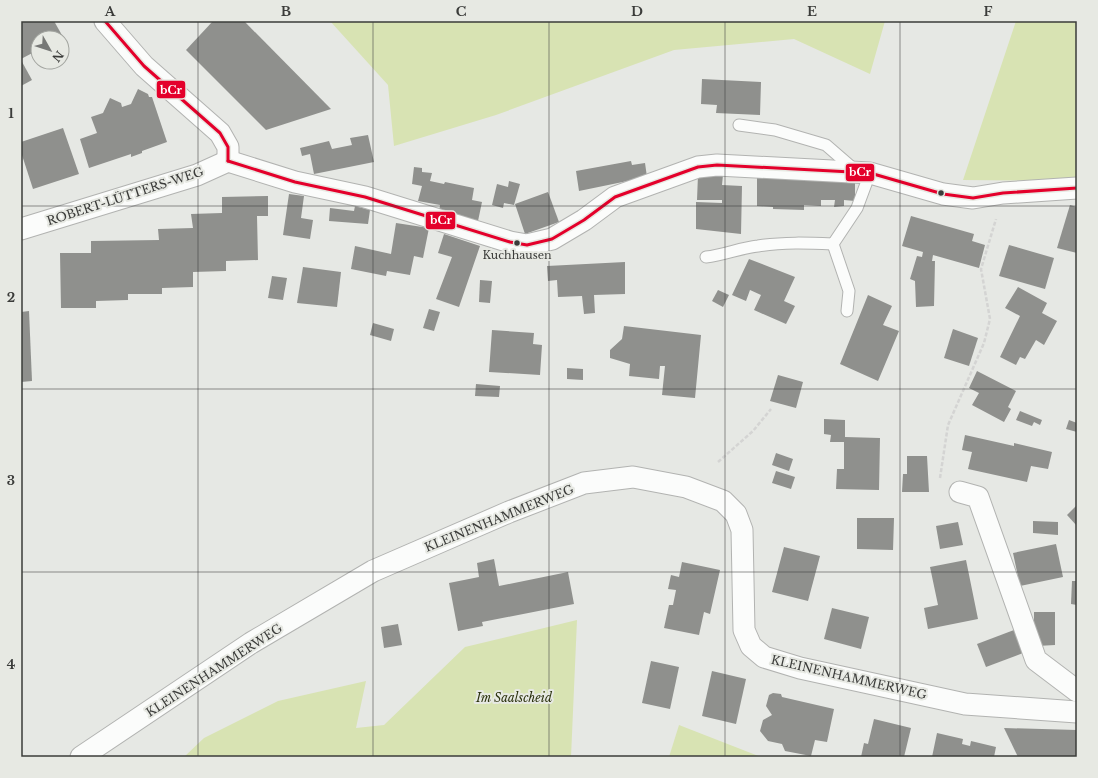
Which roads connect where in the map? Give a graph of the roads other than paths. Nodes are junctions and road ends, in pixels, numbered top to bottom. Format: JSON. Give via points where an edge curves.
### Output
{"nodes":[{"id":1,"x":105,"y":21,"type":"edge"},
{"id":2,"x":739,"y":125,"type":"dead end"},
{"id":3,"x":228,"y":161,"type":"junction"},
{"id":4,"x":864,"y":173,"type":"junction"},
{"id":5,"x":1077,"y":188,"type":"edge"},
{"id":6,"x":21,"y":229,"type":"edge"},
{"id":7,"x":833,"y":244,"type":"junction"},
{"id":8,"x":706,"y":257,"type":"dead end"},
{"id":9,"x":847,"y":311,"type":"dead end"},
{"id":10,"x":960,"y":492,"type":"dead end"},
{"id":11,"x":1077,"y":691,"type":"edge"},
{"id":12,"x":1077,"y":712,"type":"edge"},
{"id":13,"x":81,"y":757,"type":"edge"}],
"edges":[{"from":1,"to":3,"type":"street","via":[[144,66],[220,133],[228,147]]},
{"from":2,"to":4,"type":"lane","via":[[775,130],[826,145]]},
{"from":3,"to":4,"type":"street","via":[[295,182],[365,197],[527,245],[552,239],[615,197],[698,167],[717,165]]},
{"from":3,"to":6,"type":"street","name":"ROBERT-LÜTTERS-WEG","via":[[197,175]]},
{"from":4,"to":5,"type":"street","via":[[943,194],[973,198],[1003,193]]},
{"from":4,"to":7,"type":"lane","via":[[857,208]]},
{"from":7,"to":8,"type":"lane","via":[[757,246]]},
{"from":7,"to":9,"type":"lane","via":[[849,291]]},
{"from":10,"to":11,"type":"street","via":[[978,497],[1036,660]]},
{"from":12,"to":13,"type":"street","name":"KLEINENHAMMERWEG","via":[[965,704],[800,668],[764,657],[751,646],[744,630],[742,530],[736,514],[723,501],[686,487],[633,477],[584,484],[510,512],[373,571],[251,643]]}]}
